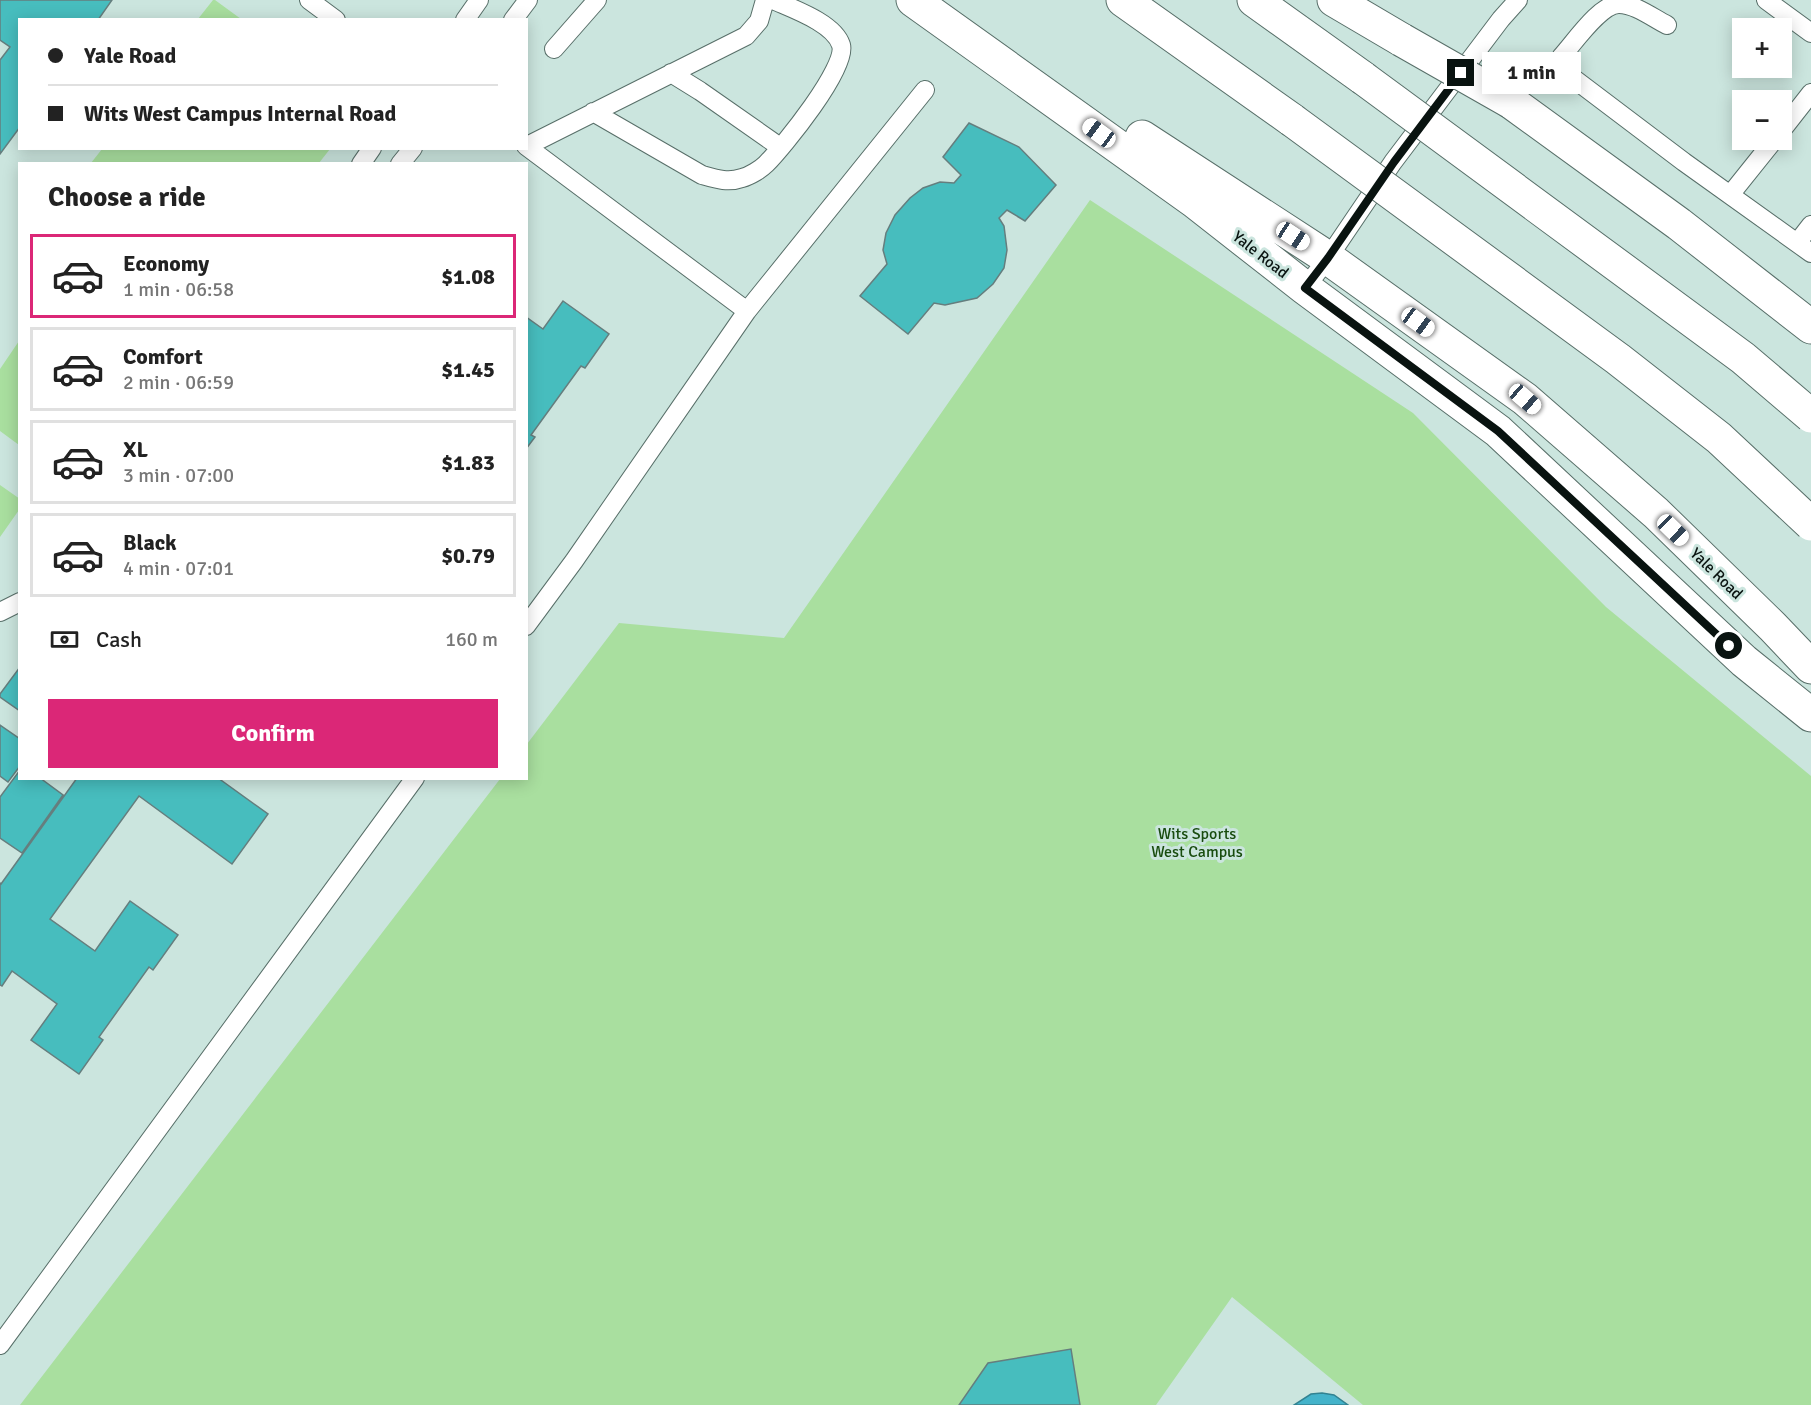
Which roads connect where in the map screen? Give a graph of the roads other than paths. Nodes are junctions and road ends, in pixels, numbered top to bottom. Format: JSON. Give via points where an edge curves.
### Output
{"nodes":[{"id":1,"x":309,"y":0,"type":"edge"},
{"id":2,"x":479,"y":0,"type":"edge"},
{"id":3,"x":528,"y":0,"type":"edge"},
{"id":4,"x":597,"y":0,"type":"edge"},
{"id":5,"x":765,"y":0,"type":"edge"},
{"id":6,"x":773,"y":0,"type":"edge"},
{"id":7,"x":913,"y":0,"type":"edge"},
{"id":8,"x":948,"y":0,"type":"edge"},
{"id":9,"x":1123,"y":0,"type":"edge"},
{"id":10,"x":1254,"y":0,"type":"edge"},
{"id":11,"x":1334,"y":0,"type":"edge"},
{"id":12,"x":1518,"y":0,"type":"edge"},
{"id":13,"x":1766,"y":0,"type":"edge"},
{"id":14,"x":333,"y":18,"type":"edge"},
{"id":15,"x":466,"y":18,"type":"edge"},
{"id":16,"x":514,"y":18,"type":"edge"},
{"id":17,"x":1667,"y":25,"type":"dead end"},
{"id":18,"x":1811,"y":33,"type":"edge"},
{"id":19,"x":554,"y":49,"type":"dead end"},
{"id":20,"x":671,"y":73,"type":"junction"},
{"id":21,"x":1055,"y":89,"type":"junction"},
{"id":22,"x":925,"y":90,"type":"dead end"},
{"id":23,"x":1811,"y":93,"type":"edge"},
{"id":24,"x":593,"y":112,"type":"junction"},
{"id":25,"x":1792,"y":117,"type":"edge"},
{"id":26,"x":528,"y":145,"type":"edge"},
{"id":27,"x":528,"y":147,"type":"edge"},
{"id":28,"x":780,"y":147,"type":"junction"},
{"id":29,"x":411,"y":150,"type":"edge"},
{"id":30,"x":1766,"y":150,"type":"edge"},
{"id":31,"x":402,"y":162,"type":"edge"},
{"id":32,"x":1730,"y":195,"type":"junction"},
{"id":33,"x":1811,"y":225,"type":"edge"},
{"id":34,"x":1804,"y":248,"type":"edge"},
{"id":35,"x":1328,"y":258,"type":"junction"},
{"id":36,"x":1305,"y":288,"type":"junction"},
{"id":37,"x":747,"y":311,"type":"junction"},
{"id":38,"x":1811,"y":327,"type":"edge"},
{"id":39,"x":1811,"y":416,"type":"edge"},
{"id":40,"x":1811,"y":524,"type":"edge"},
{"id":41,"x":18,"y":603,"type":"edge"},
{"id":42,"x":0,"y":612,"type":"edge"},
{"id":43,"x":528,"y":623,"type":"edge"},
{"id":44,"x":1811,"y":667,"type":"edge"},
{"id":45,"x":1811,"y":715,"type":"edge"},
{"id":46,"x":414,"y":780,"type":"edge"},
{"id":47,"x":0,"y":1345,"type":"edge"}],
"edges":[{"from":1,"to":14,"type":"lane"},
{"from":2,"to":15,"type":"lane"},
{"from":3,"to":16,"type":"lane"},
{"from":4,"to":19,"type":"lane"},
{"from":5,"to":20,"type":"lane","via":[[759,21],[746,36]]},
{"from":6,"to":28,"type":"lane","via":[[819,21],[835,35],[841,47],[840,61],[812,109]]},
{"from":7,"to":21,"type":"main road","name":"Yale Road"},
{"from":8,"to":21,"type":"main road","name":"Yale Road"},
{"from":9,"to":40,"type":"main road","bridge":true,"via":[[1618,359],[1719,438]]},
{"from":10,"to":39,"type":"main road","bridge":true,"via":[[1743,358]]},
{"from":11,"to":38,"type":"main road","bridge":true,"via":[[1511,102],[1679,224]]},
{"from":12,"to":35,"type":"lane","via":[[1394,162]]},
{"from":13,"to":18,"type":"lane"},
{"from":17,"to":32,"type":"lane","via":[[1618,4],[1602,10],[1561,57],[1561,65],[1565,72]]},
{"from":20,"to":24,"type":"lane"},
{"from":20,"to":28,"type":"lane"},
{"from":21,"to":35,"type":"main road","name":"Yale Road","via":[[1153,145]]},
{"from":21,"to":36,"type":"main road","name":"Yale Road"},
{"from":22,"to":37,"type":"lane"},
{"from":23,"to":25,"type":"lane"},
{"from":24,"to":26,"type":"lane"},
{"from":24,"to":28,"type":"lane","via":[[702,175],[722,181],[742,178],[765,165]]},
{"from":27,"to":37,"type":"lane"},
{"from":29,"to":31,"type":"lane"},
{"from":30,"to":32,"type":"lane"},
{"from":32,"to":34,"type":"lane"},
{"from":33,"to":34,"type":"lane"},
{"from":35,"to":36,"type":"lane"},
{"from":35,"to":44,"type":"main road","name":"Yale Road","via":[[1525,399],[1656,513]]},
{"from":36,"to":45,"type":"main road","name":"Yale Road","via":[[1498,431],[1744,661]]},
{"from":37,"to":43,"type":"lane"},
{"from":41,"to":42,"type":"lane"},
{"from":46,"to":47,"type":"lane"}]}
